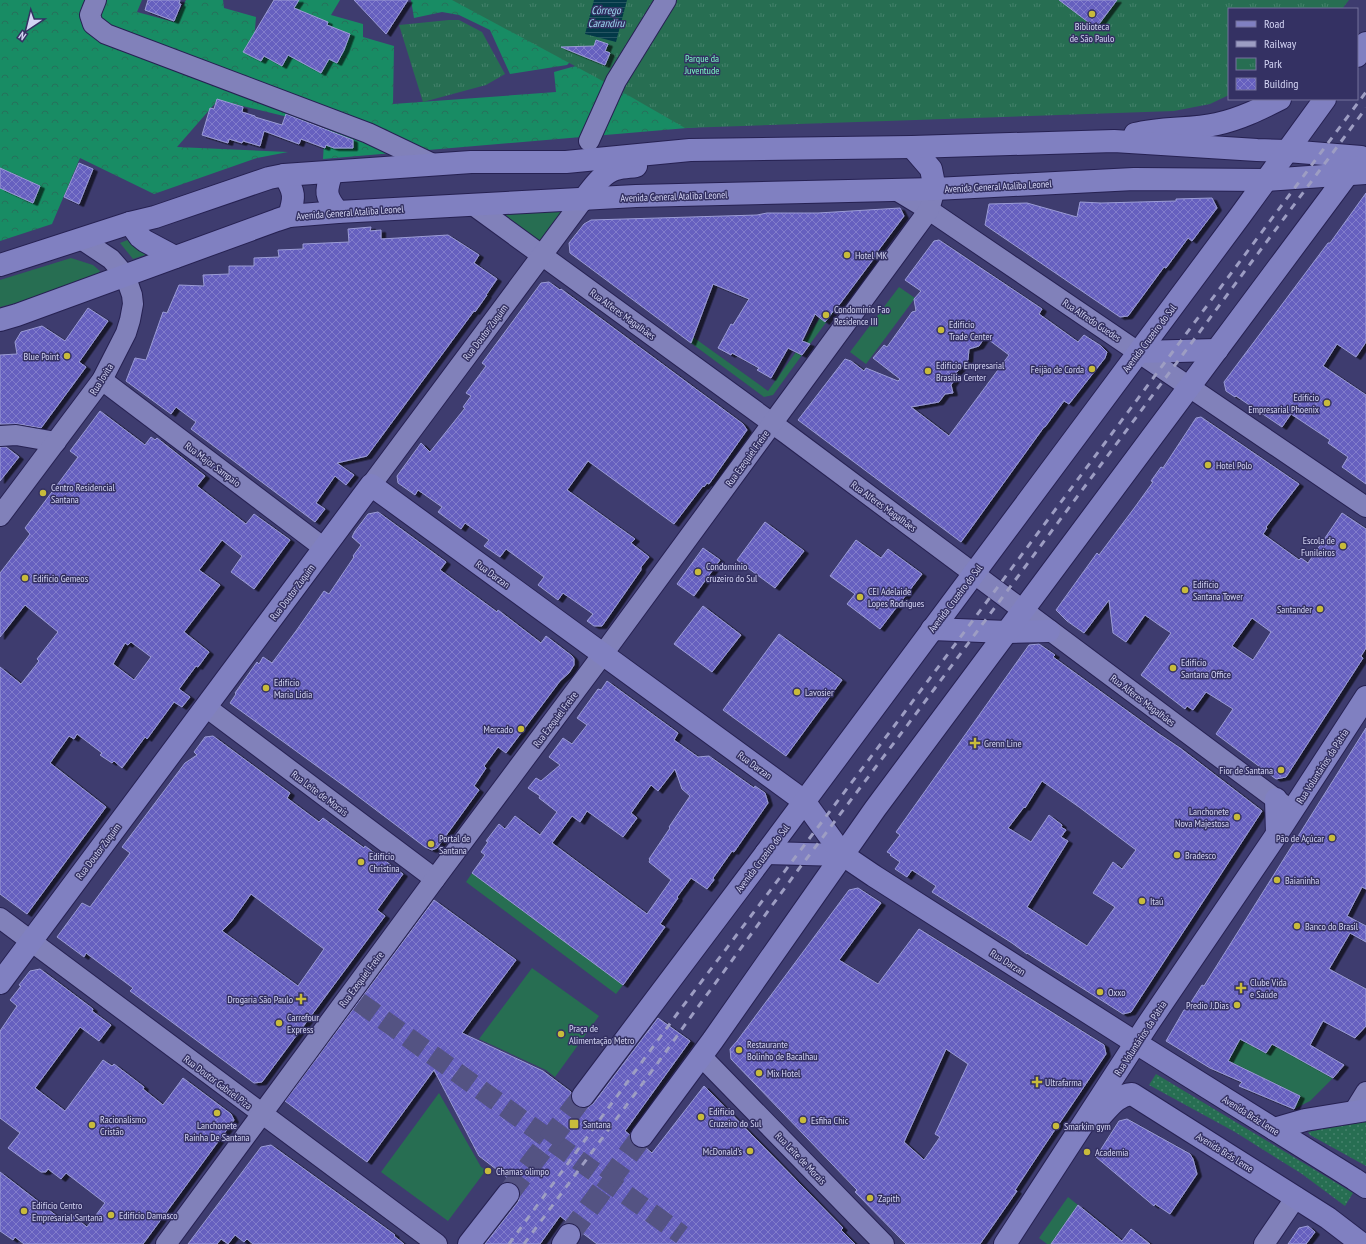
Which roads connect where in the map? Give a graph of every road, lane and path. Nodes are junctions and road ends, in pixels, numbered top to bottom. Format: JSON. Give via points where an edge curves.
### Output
{"nodes":[{"id":1,"x":96,"y":0,"type":"edge"},
{"id":2,"x":666,"y":0,"type":"edge"},
{"id":3,"x":1278,"y":100,"type":"edge"},
{"id":4,"x":1324,"y":100,"type":"edge"},
{"id":5,"x":589,"y":141,"type":"dead end"},
{"id":6,"x":1114,"y":142,"type":"junction"},
{"id":7,"x":912,"y":147,"type":"junction"},
{"id":8,"x":690,"y":150,"type":"junction"},
{"id":9,"x":1287,"y":151,"type":"junction"},
{"id":10,"x":1361,"y":162,"type":"edge"},
{"id":11,"x":433,"y":164,"type":"junction"},
{"id":12,"x":332,"y":172,"type":"junction"},
{"id":13,"x":284,"y":175,"type":"junction"},
{"id":14,"x":1266,"y":180,"type":"junction"},
{"id":15,"x":935,"y":188,"type":"junction"},
{"id":16,"x":896,"y":190,"type":"junction"},
{"id":17,"x":583,"y":200,"type":"junction"},
{"id":18,"x":473,"y":205,"type":"junction"},
{"id":19,"x":929,"y":210,"type":"junction"},
{"id":20,"x":338,"y":212,"type":"junction"},
{"id":21,"x":290,"y":216,"type":"junction"},
{"id":22,"x":130,"y":223,"type":"junction"},
{"id":23,"x":81,"y":239,"type":"junction"},
{"id":24,"x":542,"y":255,"type":"junction"},
{"id":25,"x":175,"y":257,"type":"junction"},
{"id":26,"x":0,"y":265,"type":"edge"},
{"id":27,"x":124,"y":275,"type":"junction"},
{"id":28,"x":0,"y":320,"type":"edge"},
{"id":29,"x":1217,"y":350,"type":"junction"},
{"id":30,"x":1139,"y":352,"type":"junction"},
{"id":31,"x":102,"y":380,"type":"junction"},
{"id":32,"x":1190,"y":387,"type":"junction"},
{"id":33,"x":772,"y":424,"type":"junction"},
{"id":34,"x":0,"y":436,"type":"edge"},
{"id":35,"x":56,"y":442,"type":"junction"},
{"id":36,"x":371,"y":485,"type":"junction"},
{"id":37,"x":1366,"y":507,"type":"edge"},
{"id":38,"x":0,"y":516,"type":"edge"},
{"id":39,"x":324,"y":548,"type":"junction"},
{"id":40,"x":974,"y":573,"type":"junction"},
{"id":41,"x":1023,"y":611,"type":"junction"},
{"id":42,"x":932,"y":629,"type":"junction"},
{"id":43,"x":1049,"y":631,"type":"junction"},
{"id":44,"x":1007,"y":632,"type":"junction"},
{"id":45,"x":603,"y":654,"type":"junction"},
{"id":46,"x":1366,"y":697,"type":"edge"},
{"id":47,"x":206,"y":707,"type":"junction"},
{"id":48,"x":804,"y":801,"type":"junction"},
{"id":49,"x":1284,"y":805,"type":"junction"},
{"id":50,"x":766,"y":853,"type":"junction"},
{"id":51,"x":843,"y":855,"type":"junction"},
{"id":52,"x":435,"y":878,"type":"junction"},
{"id":53,"x":0,"y":918,"type":"edge"},
{"id":54,"x":31,"y":942,"type":"junction"},
{"id":55,"x":0,"y":983,"type":"edge"},
{"id":56,"x":1136,"y":1043,"type":"junction"},
{"id":57,"x":701,"y":1056,"type":"junction"},
{"id":58,"x":1366,"y":1092,"type":"edge"},
{"id":59,"x":583,"y":1096,"type":"tunnel mouth"},
{"id":60,"x":1360,"y":1111,"type":"edge"},
{"id":61,"x":261,"y":1114,"type":"junction"},
{"id":62,"x":1086,"y":1119,"type":"junction"},
{"id":63,"x":1274,"y":1129,"type":"junction"},
{"id":64,"x":642,"y":1136,"type":"tunnel mouth"},
{"id":65,"x":1366,"y":1187,"type":"edge"},
{"id":66,"x":508,"y":1194,"type":"tunnel mouth"},
{"id":67,"x":1296,"y":1197,"type":"junction"},
{"id":68,"x":166,"y":1244,"type":"edge"},
{"id":69,"x":438,"y":1244,"type":"edge"},
{"id":70,"x":469,"y":1244,"type":"edge"},
{"id":71,"x":884,"y":1244,"type":"edge"},
{"id":72,"x":1004,"y":1244,"type":"edge"},
{"id":73,"x":1264,"y":1244,"type":"edge"},
{"id":74,"x":1362,"y":1244,"type":"edge"}],
"edges":[{"from":1,"to":11,"type":"street","via":[[90,14],[93,24],[106,34],[368,133]]},
{"from":2,"to":5,"type":"street","via":[[616,81]]},
{"from":3,"to":6,"type":"main road","via":[[1250,114],[1217,124],[1147,131]]},
{"from":4,"to":9,"type":"main road","name":"Avenida Cruzeiro do Sul"},
{"from":6,"to":7,"type":"main road"},
{"from":6,"to":9,"type":"main road"},
{"from":7,"to":8,"type":"main road"},
{"from":7,"to":15,"type":"main road","via":[[931,169]]},
{"from":8,"to":11,"type":"main road","via":[[566,162]]},
{"from":8,"to":17,"type":"main road","via":[[657,164],[610,171]]},
{"from":9,"to":10,"type":"main road"},
{"from":9,"to":14,"type":"main road","name":"Avenida Cruzeiro do Sul"},
{"from":10,"to":14,"type":"main road","name":"Avenida General Ataliba Leonel"},
{"from":10,"to":29,"type":"main road"},
{"from":11,"to":12,"type":"main road"},
{"from":12,"to":13,"type":"main road"},
{"from":12,"to":20,"type":"main road","via":[[328,184],[328,200]]},
{"from":13,"to":21,"type":"main road","via":[[294,194]]},
{"from":13,"to":22,"type":"main road"},
{"from":14,"to":15,"type":"main road","name":"Avenida General Ataliba Leonel","via":[[1134,179]]},
{"from":14,"to":30,"type":"main road","name":"Avenida Cruzeiro do Sul"},
{"from":15,"to":16,"type":"main road","name":"Avenida General Ataliba Leonel"},
{"from":15,"to":19,"type":"street","name":"Rua Ezequiel Freire"},
{"from":16,"to":17,"type":"main road","name":"Avenida General Ataliba Leonel","via":[[636,196]]},
{"from":16,"to":19,"type":"street","name":"Rua Alfredo Guedes"},
{"from":17,"to":18,"type":"main road","name":"Avenida General Ataliba Leonel"},
{"from":17,"to":24,"type":"street","name":"Rua Doutor Zuquim"},
{"from":18,"to":20,"type":"main road","name":"Avenida General Ataliba Leonel"},
{"from":18,"to":24,"type":"street","name":"Rua Alferes Magalhães"},
{"from":19,"to":30,"type":"street","name":"Rua Alfredo Guedes"},
{"from":19,"to":33,"type":"street","name":"Rua Ezequiel Freire"},
{"from":20,"to":21,"type":"main road","name":"Avenida General Ataliba Leonel"},
{"from":21,"to":25,"type":"main road","name":"Avenida General Ataliba Leonel"},
{"from":22,"to":23,"type":"main road"},
{"from":22,"to":25,"type":"main road","via":[[145,241]]},
{"from":23,"to":26,"type":"main road"},
{"from":23,"to":27,"type":"street","name":"Rua Jovita","via":[[111,259]]},
{"from":24,"to":33,"type":"street","name":"Rua Alferes Magalhães"},
{"from":24,"to":36,"type":"street","name":"Rua Doutor Zuquim"},
{"from":25,"to":27,"type":"main road","name":"Avenida General Ataliba Leonel"},
{"from":27,"to":28,"type":"main road","name":"Avenida General Ataliba Leonel"},
{"from":27,"to":31,"type":"street","name":"Rua Jovita","via":[[132,295],[130,320]]},
{"from":29,"to":30,"type":"main road"},
{"from":29,"to":32,"type":"main road"},
{"from":30,"to":32,"type":"street","name":"Rua Alfredo Guedes"},
{"from":30,"to":40,"type":"main road","name":"Avenida Cruzeiro do Sul"},
{"from":31,"to":35,"type":"street","name":"Rua Jovita"},
{"from":31,"to":39,"type":"street","name":"Rua Major Sampaio"},
{"from":32,"to":37,"type":"street","name":"Rua Alfredo Guedes"},
{"from":32,"to":41,"type":"main road"},
{"from":33,"to":40,"type":"street","name":"Rua Alferes Magalhães"},
{"from":33,"to":45,"type":"street","name":"Rua Ezequiel Freire"},
{"from":34,"to":35,"type":"street","via":[[16,435]]},
{"from":35,"to":38,"type":"street","name":"Rua Jovita"},
{"from":36,"to":39,"type":"main road","name":"Rua Doutor Zuquim"},
{"from":36,"to":45,"type":"main road","name":"Rua Darzan"},
{"from":39,"to":47,"type":"main road","name":"Rua Doutor Zuquim"},
{"from":40,"to":41,"type":"street","name":"Rua Alferes Magalhães"},
{"from":40,"to":42,"type":"main road","name":"Avenida Cruzeiro do Sul"},
{"from":41,"to":43,"type":"street","name":"Rua Alferes Magalhães"},
{"from":41,"to":44,"type":"main road"},
{"from":42,"to":44,"type":"main road"},
{"from":42,"to":48,"type":"main road","name":"Avenida Cruzeiro do Sul"},
{"from":43,"to":44,"type":"main road"},
{"from":43,"to":49,"type":"street","name":"Rua Alferes Magalhães"},
{"from":44,"to":51,"type":"main road"},
{"from":45,"to":48,"type":"main road","name":"Rua Darzan"},
{"from":45,"to":52,"type":"street","name":"Rua Ezequiel Freire"},
{"from":46,"to":49,"type":"main road","name":"Rua Voluntários da Pátria"},
{"from":47,"to":52,"type":"street","name":"Rua Leite de Morais"},
{"from":47,"to":54,"type":"main road","name":"Rua Doutor Zuquim"},
{"from":48,"to":50,"type":"main road","name":"Avenida Cruzeiro do Sul"},
{"from":48,"to":51,"type":"main road","name":"Rua Darzan"},
{"from":49,"to":56,"type":"main road","name":"Rua Voluntários da Pátria","via":[[1277,834]]},
{"from":50,"to":51,"type":"main road"},
{"from":50,"to":59,"type":"main road","name":"Avenida Cruzeiro do Sul"},
{"from":51,"to":56,"type":"main road","name":"Rua Darzan"},
{"from":51,"to":57,"type":"main road"},
{"from":52,"to":61,"type":"street","name":"Rua Ezequiel Freire"},
{"from":53,"to":54,"type":"street","name":"Rua Doutor Gabriel Piza"},
{"from":54,"to":55,"type":"main road","name":"Rua Doutor Zuquim"},
{"from":54,"to":61,"type":"street","name":"Rua Doutor Gabriel Piza"},
{"from":56,"to":62,"type":"main road","name":"Rua Voluntários da Pátria"},
{"from":56,"to":63,"type":"main road","name":"Avenida Bráz Leme"},
{"from":57,"to":64,"type":"main road"},
{"from":57,"to":71,"type":"street","name":"Rua Leite de Morais"},
{"from":58,"to":60,"type":"street"},
{"from":60,"to":63,"type":"main road","via":[[1305,1120]]},
{"from":61,"to":68,"type":"street","name":"Rua Ezequiel Freire"},
{"from":61,"to":69,"type":"street","name":"Rua Doutor Gabriel Piza"},
{"from":62,"to":67,"type":"main road","name":"Avenida Brás Leme","via":[[1101,1116],[1118,1098],[1132,1094]]},
{"from":62,"to":72,"type":"main road","name":"Rua Voluntários da Pátria"},
{"from":63,"to":65,"type":"main road","name":"Avenida Bráz Leme"},
{"from":66,"to":70,"type":"main road"},
{"from":67,"to":73,"type":"street"},
{"from":67,"to":74,"type":"main road","name":"Avenida Brás Leme"}]}
